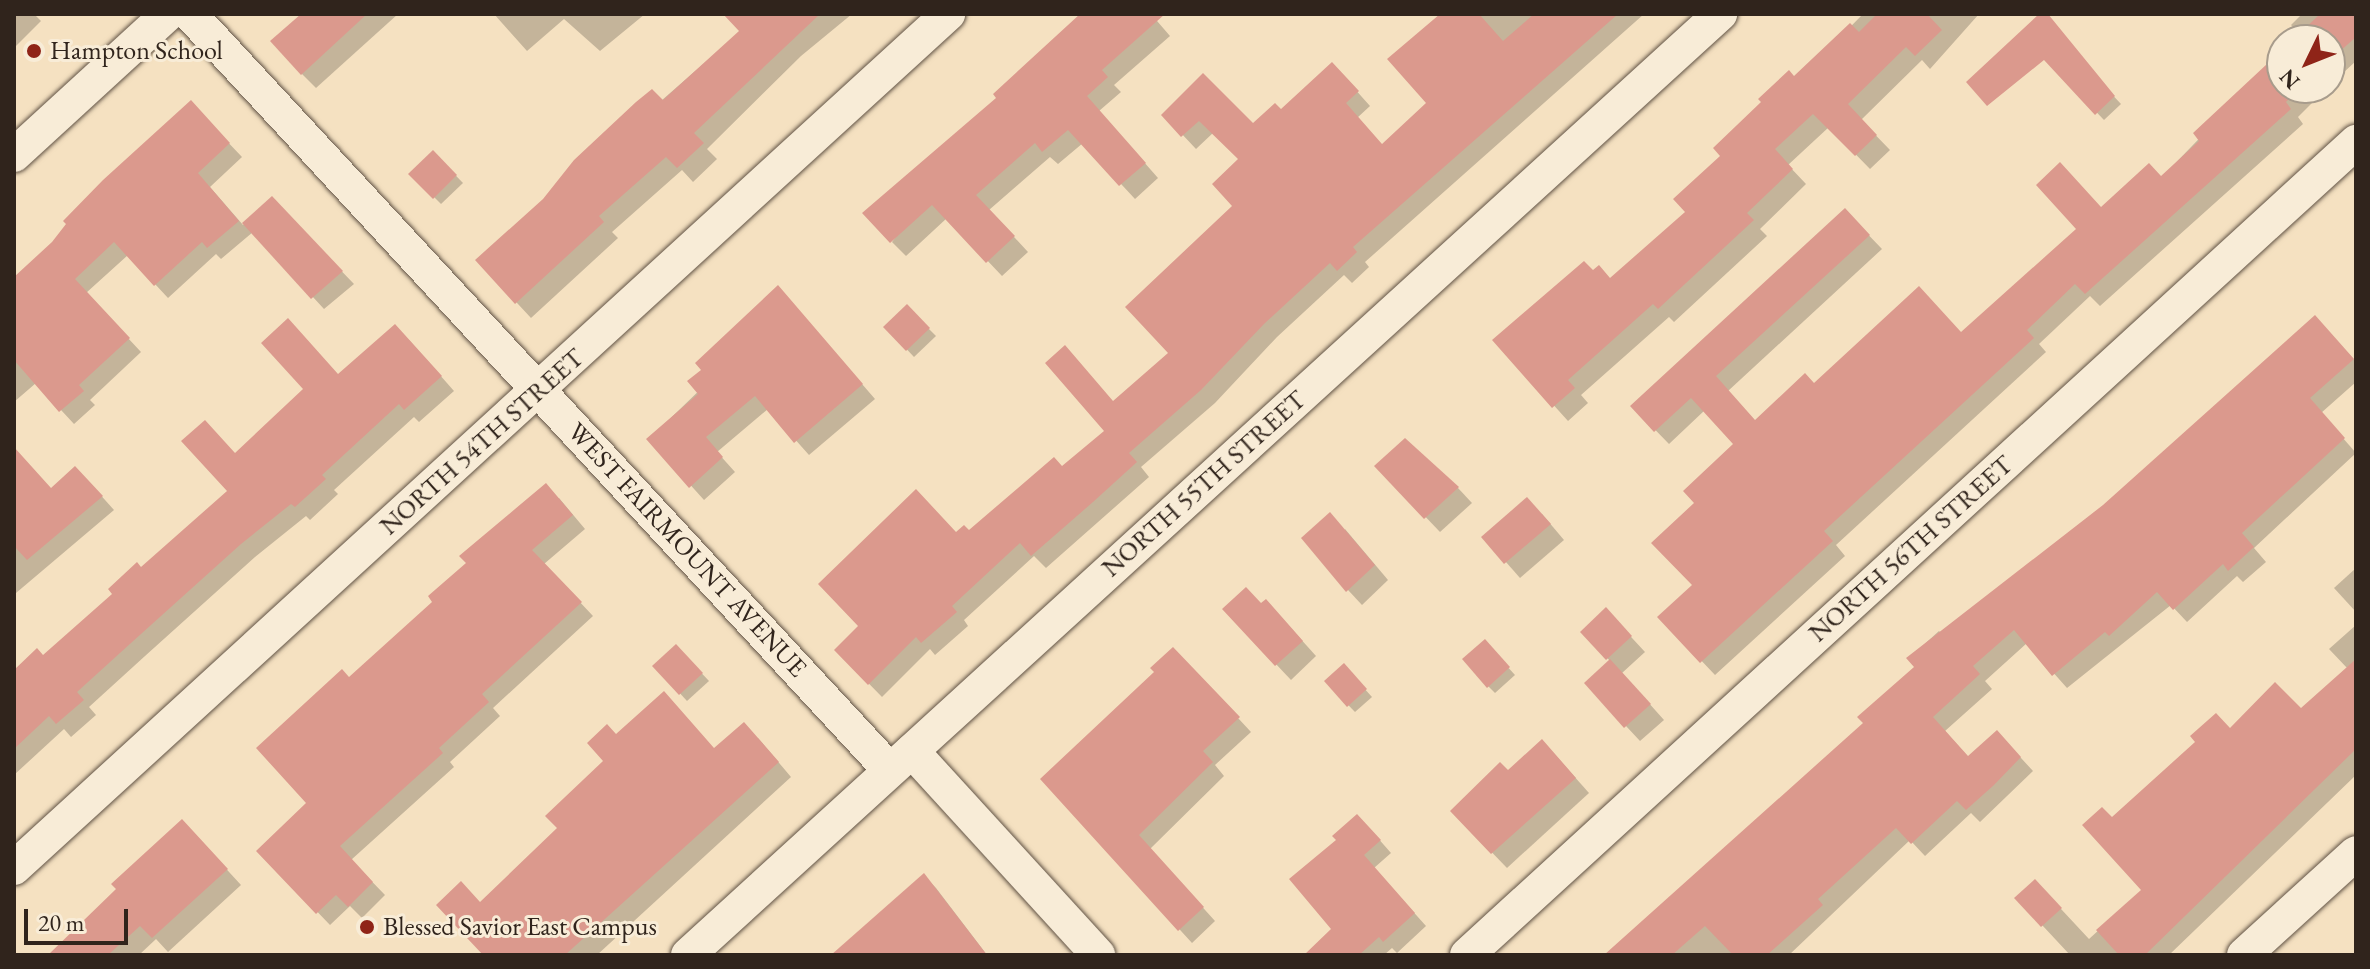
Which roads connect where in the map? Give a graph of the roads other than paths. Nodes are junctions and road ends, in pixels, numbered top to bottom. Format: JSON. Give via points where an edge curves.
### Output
{"nodes":[{"id":1,"x":168,"y":14,"type":"edge"},
{"id":2,"x":190,"y":14,"type":"edge"},
{"id":3,"x":948,"y":14,"type":"edge"},
{"id":4,"x":1720,"y":14,"type":"edge"},
{"id":5,"x":2356,"y":142,"type":"edge"},
{"id":6,"x":14,"y":155,"type":"edge"},
{"id":7,"x":539,"y":391,"type":"junction"},
{"id":8,"x":900,"y":760,"type":"junction"},
{"id":9,"x":2356,"y":853,"type":"edge"},
{"id":10,"x":14,"y":868,"type":"edge"},
{"id":11,"x":688,"y":955,"type":"edge"},
{"id":12,"x":1098,"y":955,"type":"edge"},
{"id":13,"x":1467,"y":955,"type":"edge"},
{"id":14,"x":2244,"y":955,"type":"edge"}],
"edges":[{"from":1,"to":6,"type":"street"},
{"from":2,"to":7,"type":"street","name":"WEST FAIRMOUNT AVENUE"},
{"from":3,"to":7,"type":"street","name":"NORTH 54TH STREET"},
{"from":4,"to":8,"type":"street","name":"NORTH 55TH STREET"},
{"from":5,"to":13,"type":"street","name":"NORTH 56TH STREET"},
{"from":7,"to":8,"type":"street","name":"WEST FAIRMOUNT AVENUE"},
{"from":7,"to":10,"type":"street","name":"NORTH 54TH STREET"},
{"from":8,"to":11,"type":"street","name":"NORTH 55TH STREET"},
{"from":8,"to":12,"type":"street","name":"WEST FAIRMOUNT AVENUE"},
{"from":9,"to":14,"type":"street"}]}
